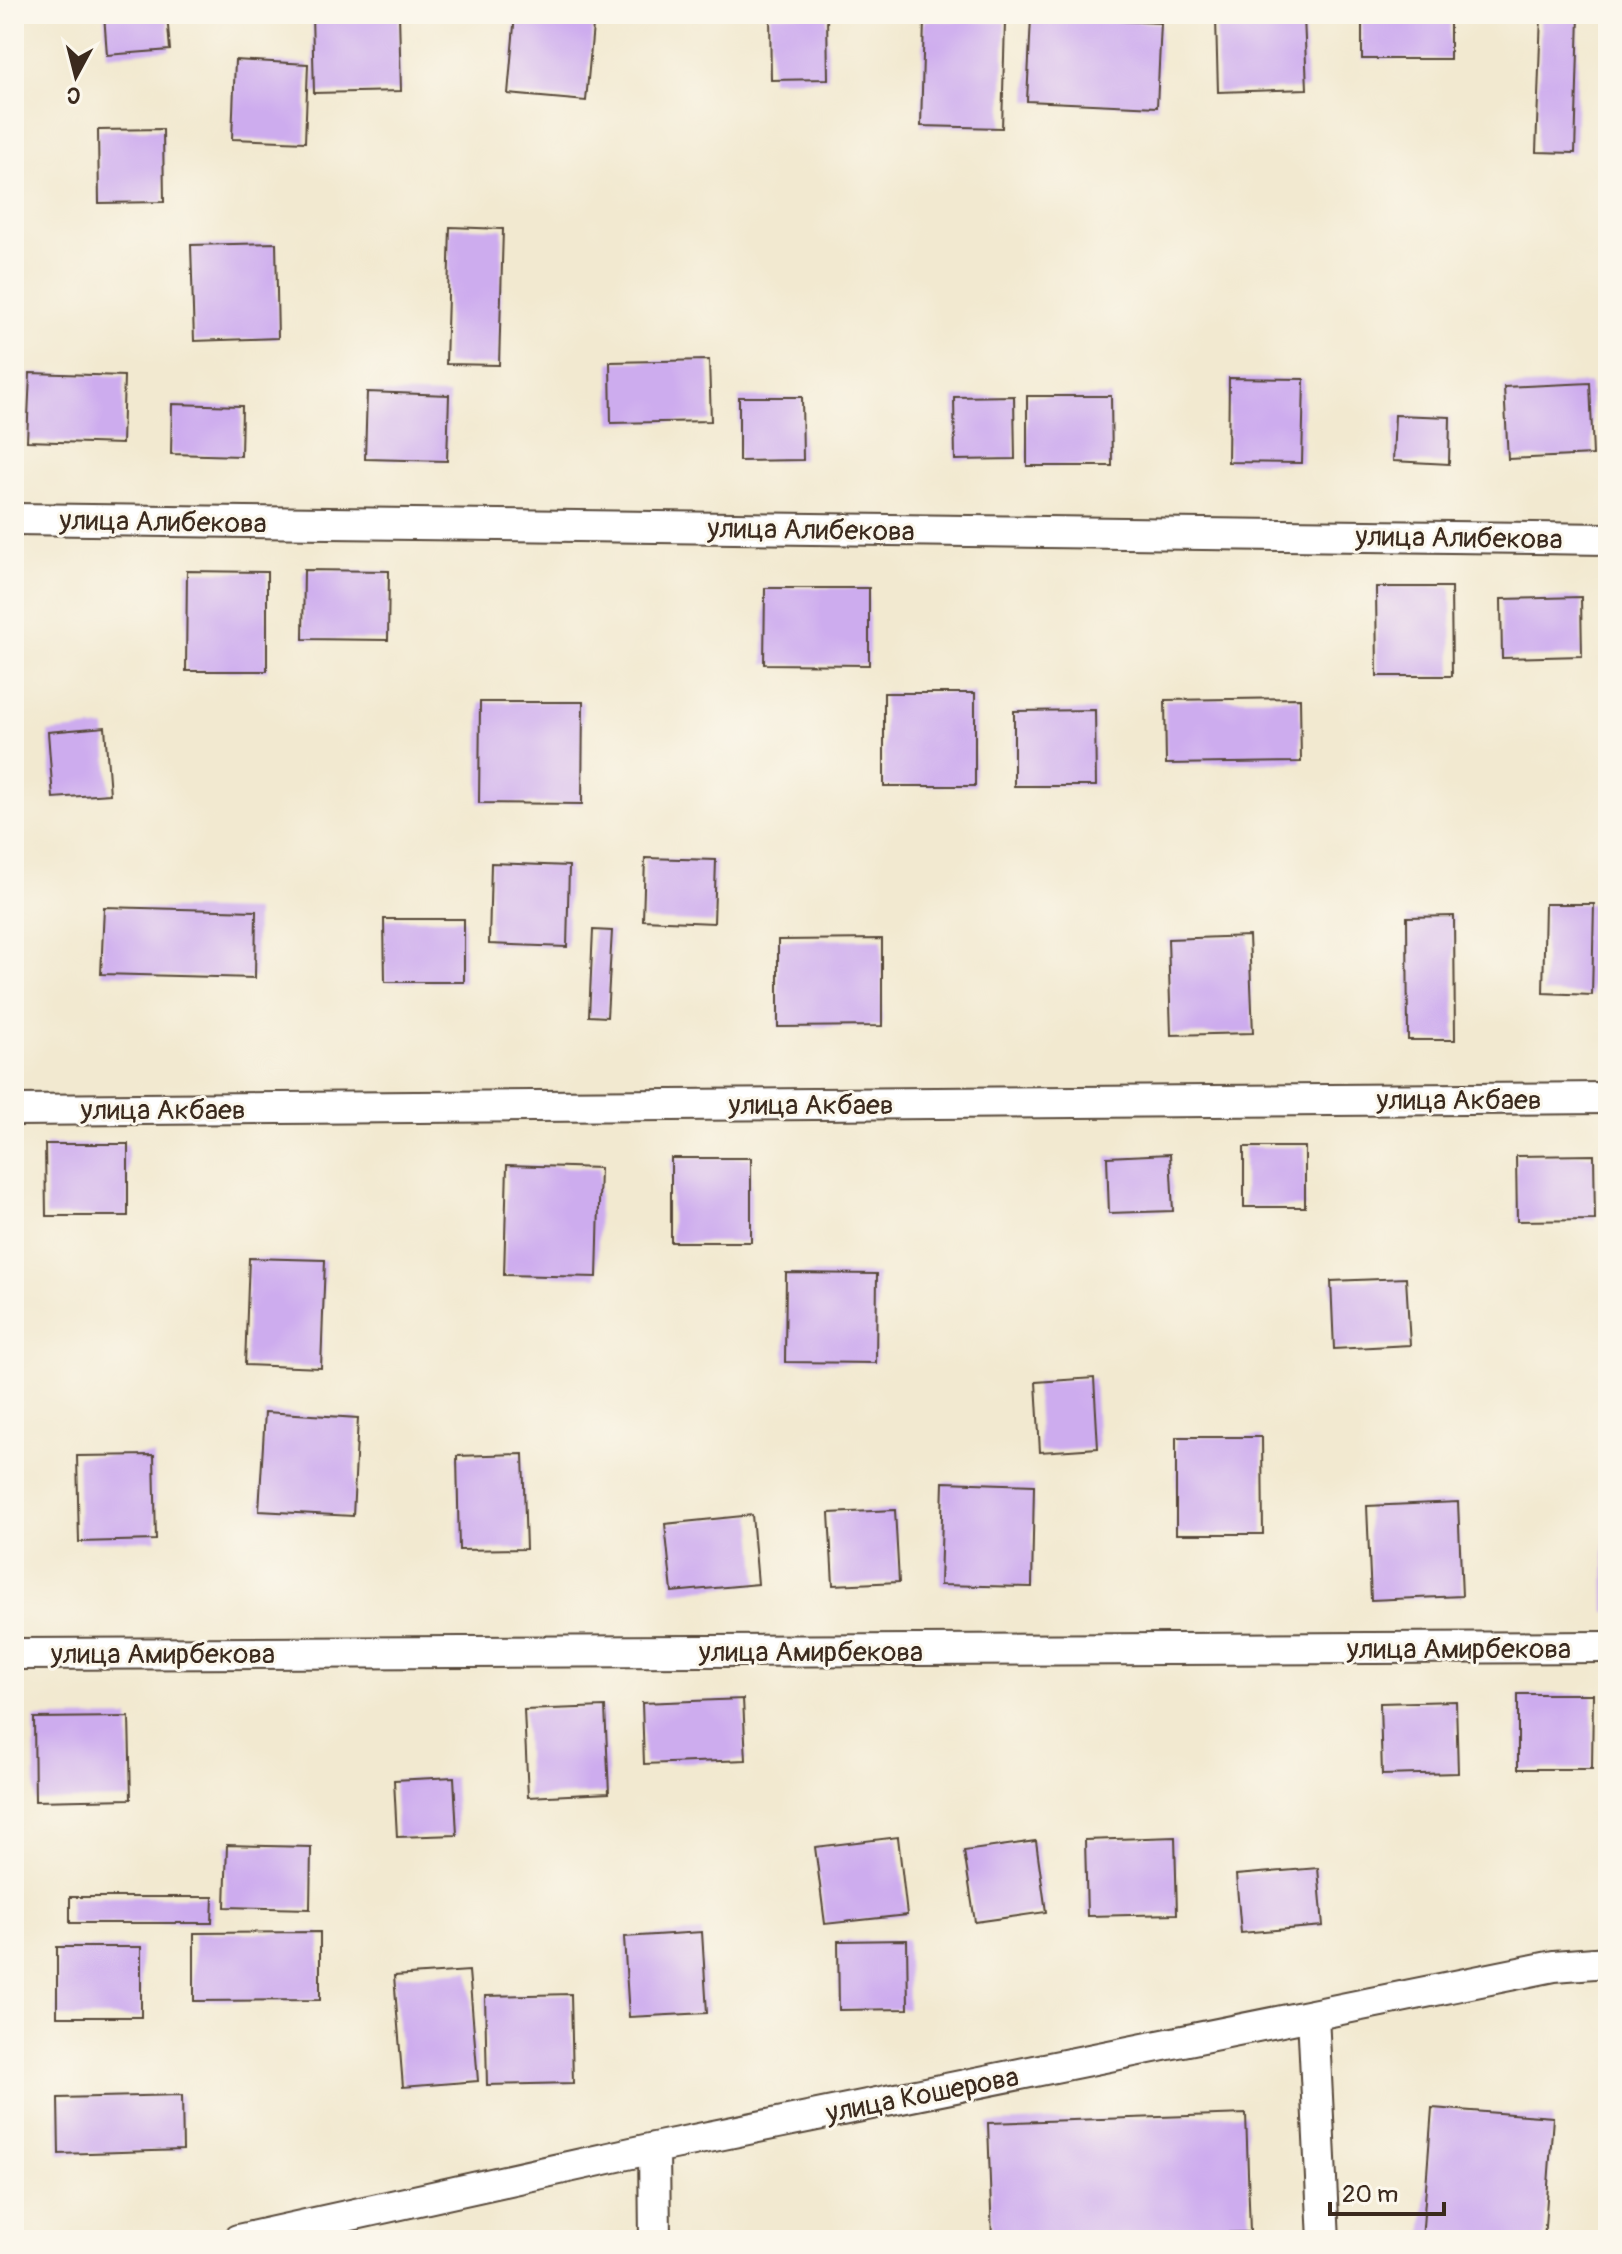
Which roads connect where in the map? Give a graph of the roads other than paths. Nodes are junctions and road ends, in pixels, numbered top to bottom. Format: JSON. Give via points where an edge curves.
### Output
{"nodes":[{"id":1,"x":14,"y":519,"type":"edge"},
{"id":2,"x":1608,"y":539,"type":"edge"},
{"id":3,"x":1608,"y":1098,"type":"edge"},
{"id":4,"x":14,"y":1110,"type":"edge"},
{"id":5,"x":1608,"y":1647,"type":"edge"},
{"id":6,"x":14,"y":1654,"type":"edge"},
{"id":7,"x":1608,"y":1962,"type":"edge"},
{"id":8,"x":1313,"y":2015,"type":"junction"},
{"id":9,"x":654,"y":2148,"type":"junction"},
{"id":10,"x":238,"y":2240,"type":"edge"},
{"id":11,"x":655,"y":2240,"type":"edge"},
{"id":12,"x":1324,"y":2240,"type":"edge"}],
"edges":[{"from":1,"to":2,"type":"street","name":"улица Алибекова"},
{"from":3,"to":4,"type":"street","name":"улица Акбаев"},
{"from":5,"to":6,"type":"street","name":"улица Амирбекова"},
{"from":7,"to":8,"type":"street","name":"улица Кошерова","via":[[1554,1966]]},
{"from":8,"to":9,"type":"street","name":"улица Кошерова"},
{"from":8,"to":12,"type":"street"},
{"from":9,"to":10,"type":"street","name":"улица Кошерова"},
{"from":9,"to":11,"type":"street"}]}
